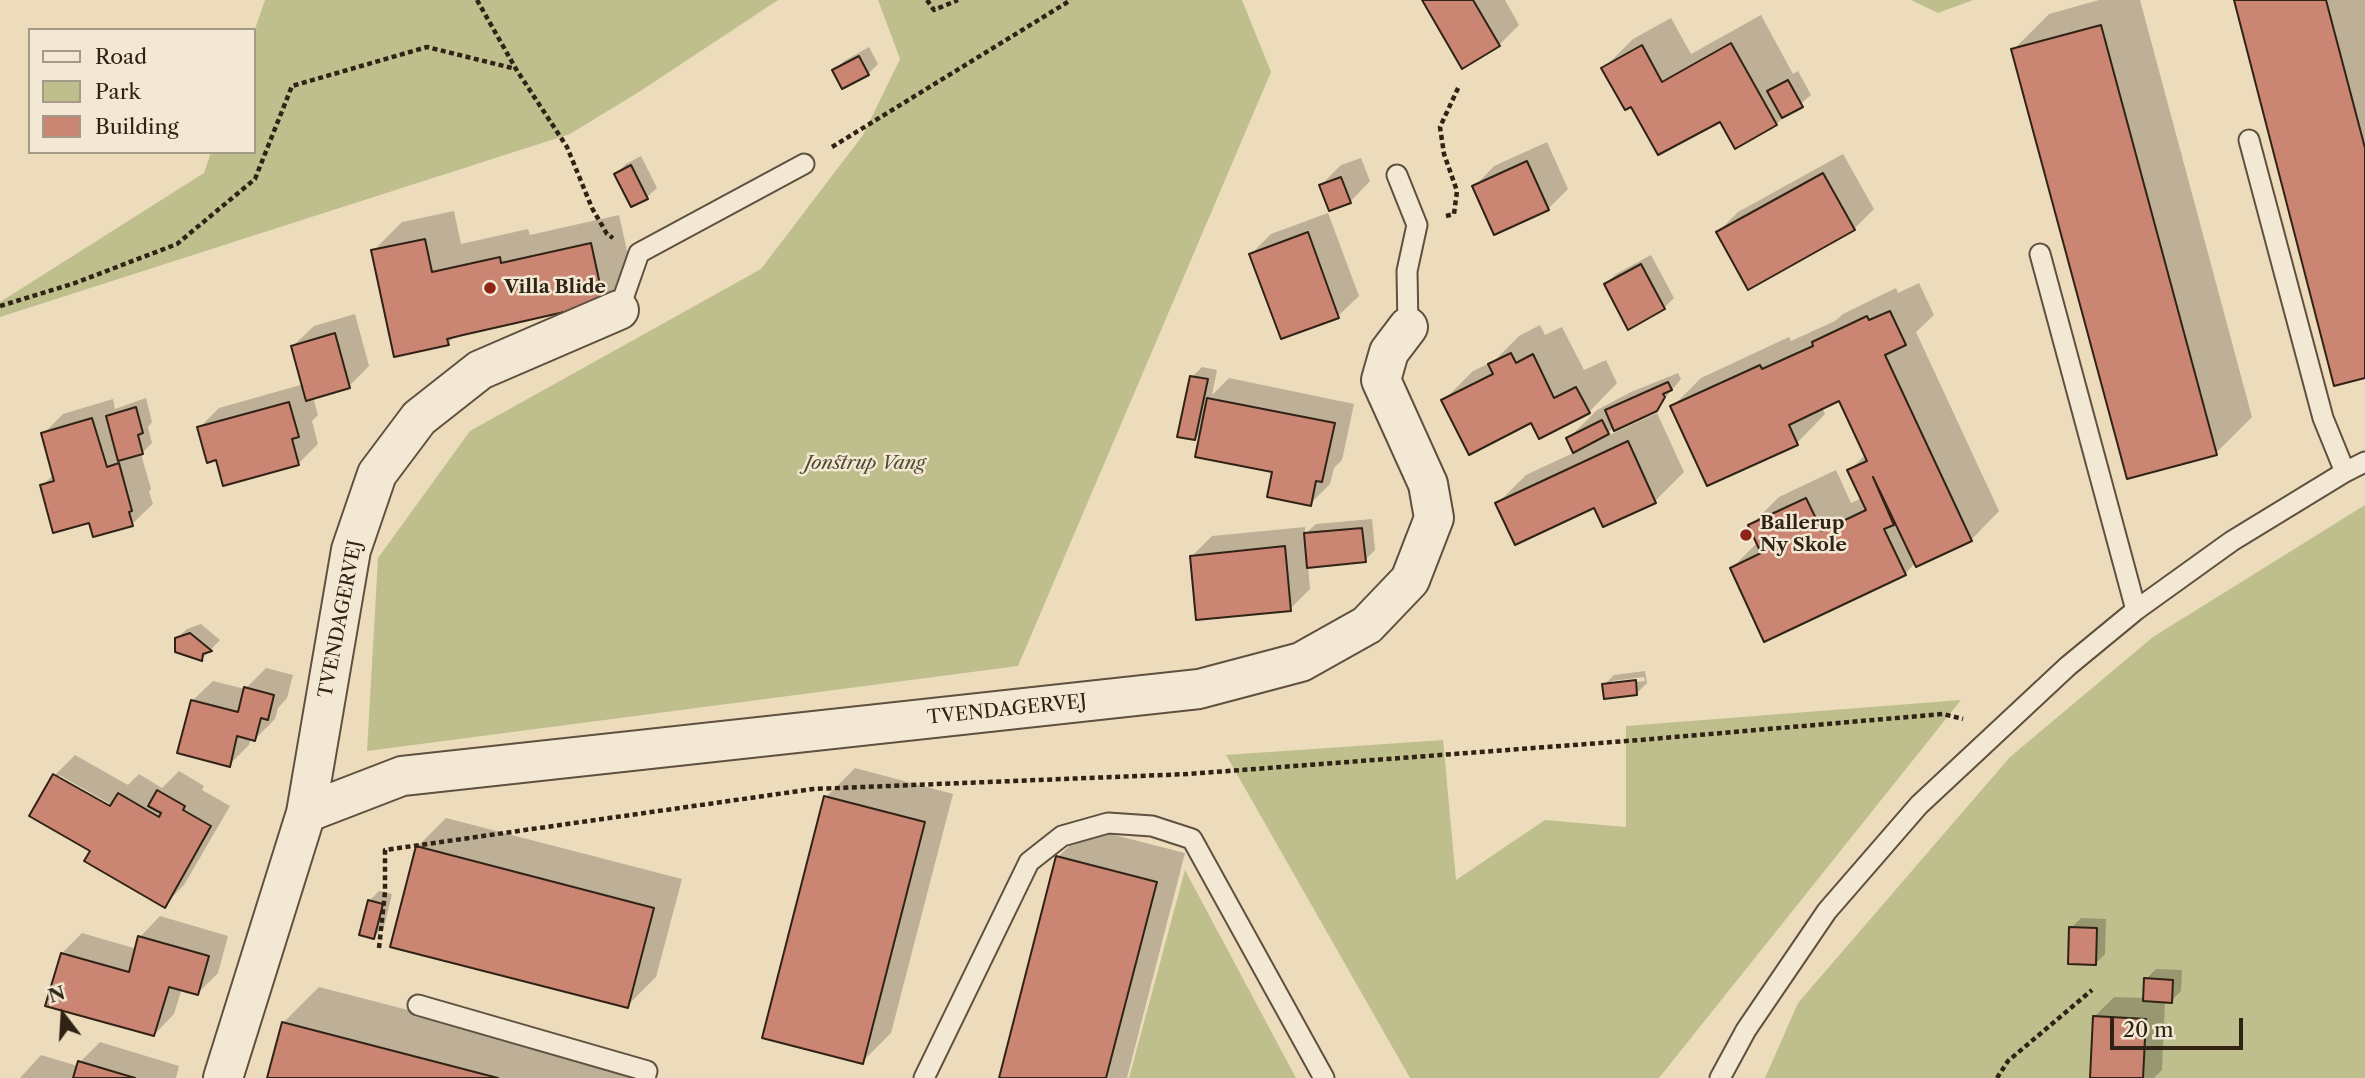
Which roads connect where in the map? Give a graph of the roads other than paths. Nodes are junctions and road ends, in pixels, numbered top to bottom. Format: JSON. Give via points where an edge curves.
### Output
{"nodes":[{"id":1,"x":2249,"y":140,"type":"dead end"},
{"id":2,"x":804,"y":164,"type":"road end"},
{"id":3,"x":1398,"y":175,"type":"dead end"},
{"id":4,"x":2040,"y":254,"type":"dead end"},
{"id":5,"x":619,"y":310,"type":"joint"},
{"id":6,"x":1408,"y":327,"type":"joint"},
{"id":7,"x":2365,"y":462,"type":"edge"},
{"id":8,"x":2345,"y":472,"type":"junction"},
{"id":9,"x":2136,"y":610,"type":"junction"},
{"id":10,"x":306,"y":813,"type":"junction"},
{"id":11,"x":418,"y":1005,"type":"dead end"},
{"id":12,"x":223,"y":1078,"type":"edge"},
{"id":13,"x":645,"y":1078,"type":"edge"},
{"id":14,"x":924,"y":1078,"type":"edge"},
{"id":15,"x":1324,"y":1078,"type":"edge"},
{"id":16,"x":1720,"y":1078,"type":"edge"}],
"edges":[{"from":1,"to":8,"type":"lane","via":[[2323,418]]},
{"from":2,"to":5,"type":"lane","via":[[639,253]]},
{"from":3,"to":6,"type":"lane","via":[[1417,225],[1407,271]]},
{"from":4,"to":9,"type":"lane"},
{"from":5,"to":10,"type":"street","name":"TVENDAGERVEJ","via":[[480,370],[419,418],[377,474],[351,551]]},
{"from":6,"to":10,"type":"street","name":"TVENDAGERVEJ","via":[[1389,352],[1381,380],[1428,484],[1434,518],[1410,580],[1367,625],[1301,662],[1199,689],[402,776]]},
{"from":7,"to":8,"type":"lane"},
{"from":8,"to":9,"type":"lane","via":[[2232,541]]},
{"from":9,"to":16,"type":"lane","via":[[2068,666],[1919,805],[1827,911],[1746,1030]]},
{"from":10,"to":12,"type":"street","name":"TVENDAGERVEJ"},
{"from":11,"to":13,"type":"lane","via":[[647,1071]]},
{"from":14,"to":15,"type":"lane","via":[[1029,862],[1062,836],[1108,823],[1152,826],[1192,839]]}]}
